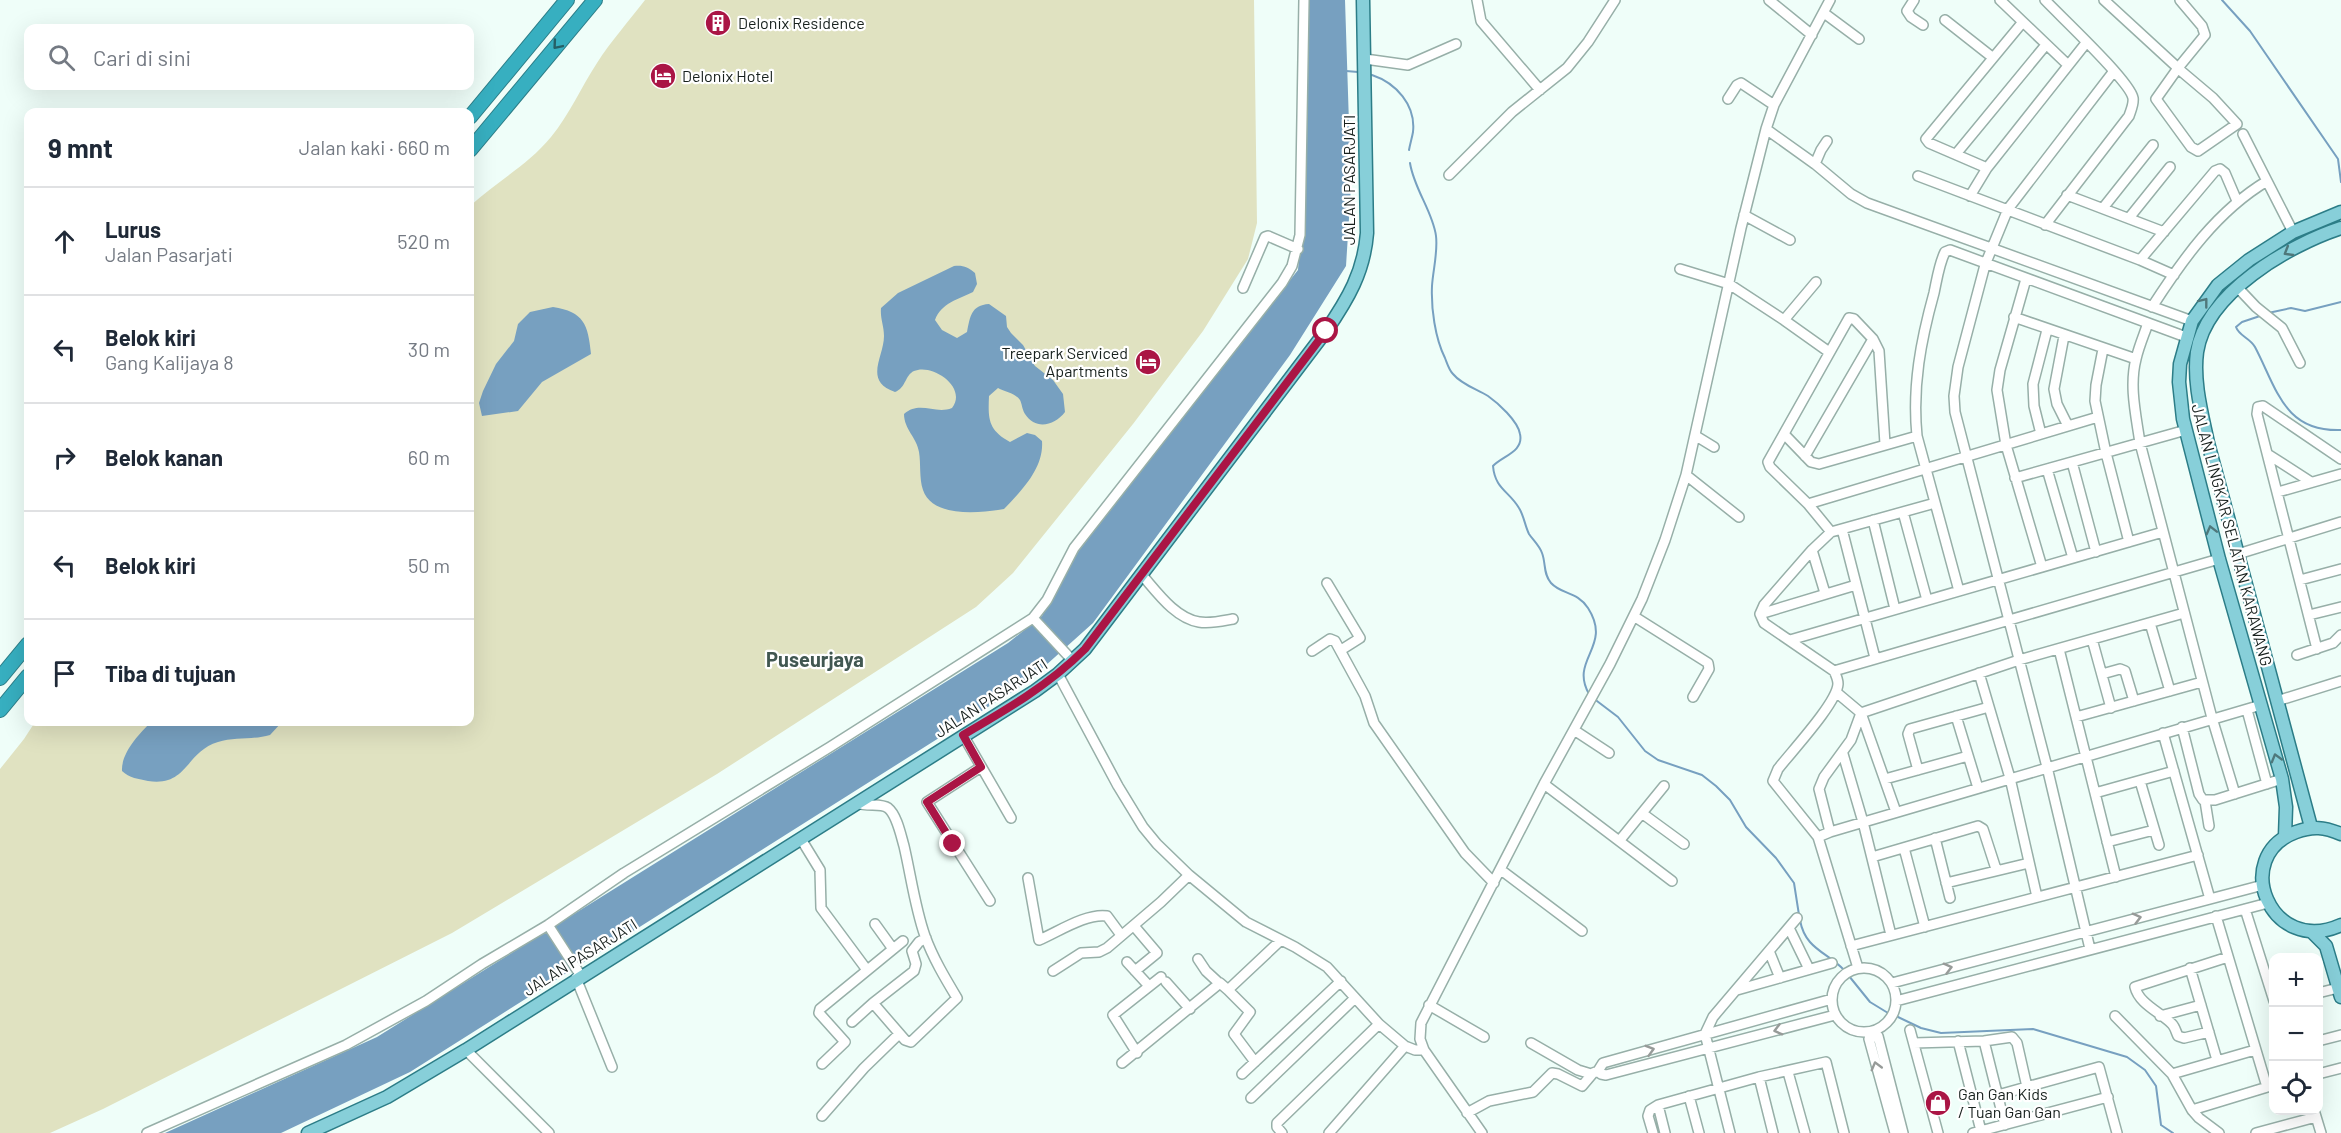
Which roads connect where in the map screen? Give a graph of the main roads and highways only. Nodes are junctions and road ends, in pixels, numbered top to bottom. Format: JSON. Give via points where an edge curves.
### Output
{"nodes":[{"id":1,"x":567,"y":0,"type":"edge"},
{"id":2,"x":595,"y":0,"type":"edge"},
{"id":3,"x":1363,"y":0,"type":"edge"},
{"id":4,"x":474,"y":112,"type":"edge"},
{"id":5,"x":474,"y":145,"type":"edge"},
{"id":6,"x":2341,"y":212,"type":"edge"},
{"id":7,"x":2341,"y":228,"type":"edge"},
{"id":8,"x":2220,"y":487,"type":"junction"},
{"id":9,"x":2202,"y":493,"type":"junction"},
{"id":10,"x":24,"y":649,"type":"edge"},
{"id":11,"x":0,"y":678,"type":"edge"},
{"id":12,"x":24,"y":681,"type":"edge"},
{"id":13,"x":0,"y":710,"type":"edge"},
{"id":14,"x":2311,"y":827,"type":"junction"},
{"id":15,"x":2341,"y":834,"type":"edge"},
{"id":16,"x":2285,"y":836,"type":"junction"},
{"id":17,"x":2341,"y":925,"type":"edge"},
{"id":18,"x":2312,"y":932,"type":"junction"},
{"id":19,"x":2340,"y":992,"type":"edge"},
{"id":20,"x":308,"y":1133,"type":"edge"}],
"edges":[{"from":1,"to":4,"type":"highway"},
{"from":2,"to":5,"type":"highway","one_way":true},
{"from":3,"to":20,"type":"main road","name":"JALAN PASARJATI","via":[[1367,233],[1364,259],[1354,287],[1326,331],[1098,633],[1070,657],[1058,674],[1035,691],[578,974],[466,1050],[387,1096]]},
{"from":9,"to":6,"type":"main road","name":"JALAN LINGKAR SELATAN KARAWANG","one_way":true,"via":[[2180,401],[2179,382],[2192,321],[2224,279],[2293,232]]},
{"from":7,"to":8,"type":"main road","name":"JALAN LINGKAR SELATAN KARAWANG","one_way":true,"via":[[2286,253],[2238,288],[2209,319],[2197,355],[2198,394]]},
{"from":8,"to":9,"type":"main road"},
{"from":8,"to":14,"type":"main road","name":"JALAN LINGKAR SELATAN KARAWANG"},
{"from":16,"to":9,"type":"main road","name":"JALAN LINGKAR SELATAN KARAWANG","one_way":true,"via":[[2282,779]]},
{"from":10,"to":11,"type":"highway"},
{"from":12,"to":13,"type":"highway"},
{"from":14,"to":15,"type":"main road"},
{"from":14,"to":16,"type":"main road"},
{"from":16,"to":18,"type":"main road","via":[[2268,856],[2263,870],[2268,903],[2287,924]]},
{"from":17,"to":18,"type":"main road"},
{"from":18,"to":19,"type":"main road","via":[[2326,946]]}]}
